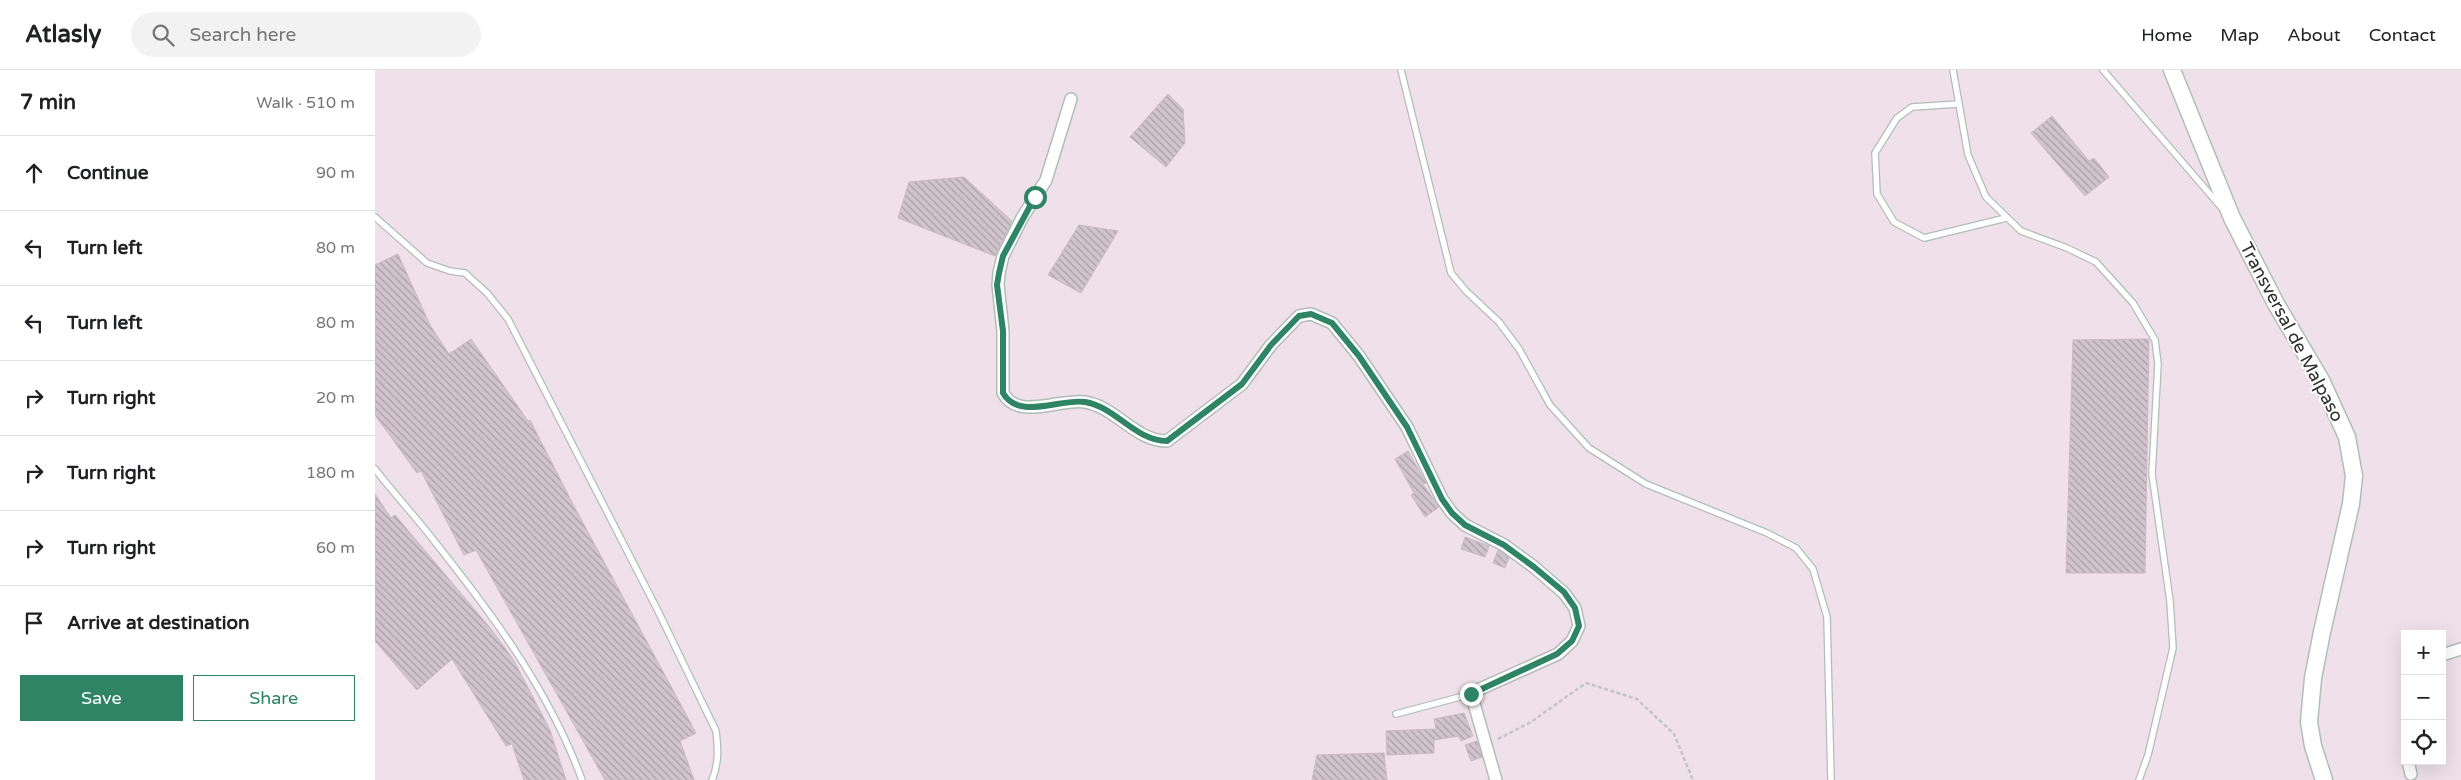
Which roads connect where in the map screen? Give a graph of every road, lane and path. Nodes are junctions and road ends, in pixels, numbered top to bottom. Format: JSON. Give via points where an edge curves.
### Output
{"nodes":[{"id":1,"x":1401,"y":70,"type":"edge"},
{"id":2,"x":1953,"y":70,"type":"edge"},
{"id":3,"x":2103,"y":70,"type":"edge"},
{"id":4,"x":2172,"y":70,"type":"edge"},
{"id":5,"x":1071,"y":100,"type":"dead end"},
{"id":6,"x":1959,"y":104,"type":"junction"},
{"id":7,"x":375,"y":217,"type":"edge"},
{"id":8,"x":2006,"y":218,"type":"junction"},
{"id":9,"x":2232,"y":218,"type":"junction"},
{"id":10,"x":375,"y":469,"type":"edge"},
{"id":11,"x":2461,"y":649,"type":"edge"},
{"id":12,"x":2446,"y":655,"type":"edge"},
{"id":13,"x":1471,"y":694,"type":"junction"},
{"id":14,"x":1396,"y":714,"type":"dead end"},
{"id":15,"x":1486,"y":748,"type":"junction"},
{"id":16,"x":2409,"y":765,"type":"edge"},
{"id":17,"x":2411,"y":774,"type":"dead end"},
{"id":18,"x":582,"y":780,"type":"edge"},
{"id":19,"x":712,"y":780,"type":"edge"},
{"id":20,"x":1496,"y":780,"type":"edge"},
{"id":21,"x":1693,"y":780,"type":"edge"},
{"id":22,"x":1831,"y":780,"type":"edge"},
{"id":23,"x":2139,"y":780,"type":"edge"},
{"id":24,"x":2324,"y":780,"type":"edge"}],
"edges":[{"from":1,"to":22,"type":"lane","via":[[1451,273],[1499,322],[1519,348],[1550,405],[1595,453],[1646,484],[1796,548],[1813,568],[1827,617]]},
{"from":2,"to":6,"type":"lane"},
{"from":3,"to":9,"type":"lane"},
{"from":4,"to":9,"type":"main road","name":"Transversal de Malpaso"},
{"from":5,"to":13,"type":"street","via":[[1046,180],[1022,218],[1003,256],[999,273],[1003,393],[1007,400],[1022,407],[1078,401],[1092,403],[1143,435],[1167,441],[1242,384],[1271,345],[1299,316],[1311,314],[1332,323],[1359,356],[1407,427],[1452,513],[1465,525],[1504,545],[1534,567],[1564,592],[1575,608],[1579,626],[1572,641],[1557,654]]},
{"from":6,"to":8,"type":"lane","via":[[1968,154],[1986,197]]},
{"from":6,"to":8,"type":"lane","via":[[1912,107],[1897,118],[1875,153],[1877,194],[1894,222],[1925,238]]},
{"from":7,"to":19,"type":"lane","via":[[427,263],[465,273],[508,319],[716,731],[717,770]]},
{"from":8,"to":23,"type":"lane","via":[[2021,231],[2096,262],[2133,302],[2155,340],[2158,364],[2152,474],[2170,601],[2173,648]]},
{"from":9,"to":24,"type":"main road","name":"Transversal de Malpaso","via":[[2276,304],[2321,380],[2347,438],[2351,456],[2351,504],[2313,678],[2309,722]]},
{"from":10,"to":18,"type":"lane","via":[[435,542],[552,708]]},
{"from":11,"to":12,"type":"street"},
{"from":13,"to":14,"type":"lane"},
{"from":13,"to":15,"type":"street"},
{"from":15,"to":20,"type":"street"},
{"from":15,"to":21,"type":"path","via":[[1551,709],[1586,683],[1637,699],[1674,734]]},
{"from":16,"to":17,"type":"street"}]}
